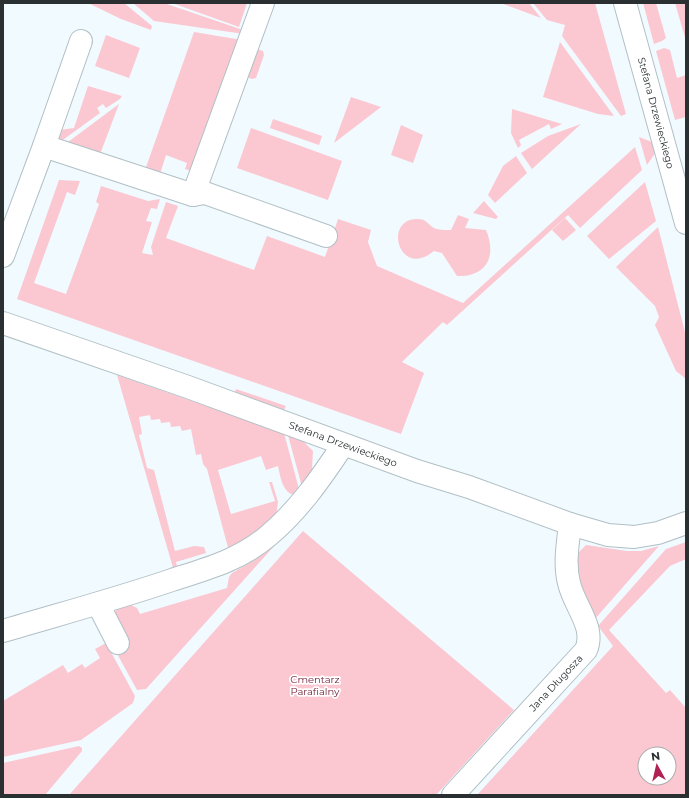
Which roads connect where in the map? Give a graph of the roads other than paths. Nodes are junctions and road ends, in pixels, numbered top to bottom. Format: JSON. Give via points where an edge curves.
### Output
{"nodes":[{"id":1,"x":263,"y":3,"type":"edge"},
{"id":2,"x":625,"y":3,"type":"edge"},
{"id":3,"x":81,"y":41,"type":"dead end"},
{"id":4,"x":44,"y":146,"type":"junction"},
{"id":5,"x":193,"y":195,"type":"junction"},
{"id":6,"x":686,"y":223,"type":"edge"},
{"id":7,"x":326,"y":236,"type":"dead end"},
{"id":8,"x":3,"y":256,"type":"edge"},
{"id":9,"x":3,"y":323,"type":"edge"},
{"id":10,"x":343,"y":444,"type":"junction"},
{"id":11,"x":686,"y":523,"type":"edge"},
{"id":12,"x":570,"y":524,"type":"junction"},
{"id":13,"x":98,"y":604,"type":"junction"},
{"id":14,"x":3,"y":631,"type":"edge"},
{"id":15,"x":118,"y":643,"type":"dead end"},
{"id":16,"x":453,"y":795,"type":"edge"}],
"edges":[{"from":1,"to":5,"type":"street"},
{"from":2,"to":6,"type":"street","name":"Stefana Drzewieckiego"},
{"from":3,"to":4,"type":"street"},
{"from":4,"to":5,"type":"street"},
{"from":4,"to":8,"type":"street"},
{"from":5,"to":7,"type":"street","via":[[205,193]]},
{"from":9,"to":10,"type":"street","name":"Stefana Drzewieckiego"},
{"from":10,"to":12,"type":"street","name":"Stefana Drzewieckiego"},
{"from":10,"to":13,"type":"street","via":[[304,500],[268,536],[246,553],[222,564]]},
{"from":11,"to":12,"type":"street","name":"Stefana Drzewieckiego","via":[[658,533],[634,537],[608,535]]},
{"from":12,"to":16,"type":"street","name":"Jana Długosza","via":[[567,567],[573,598],[589,631],[590,640],[586,650]]},
{"from":13,"to":14,"type":"street"},
{"from":13,"to":15,"type":"street"}]}
